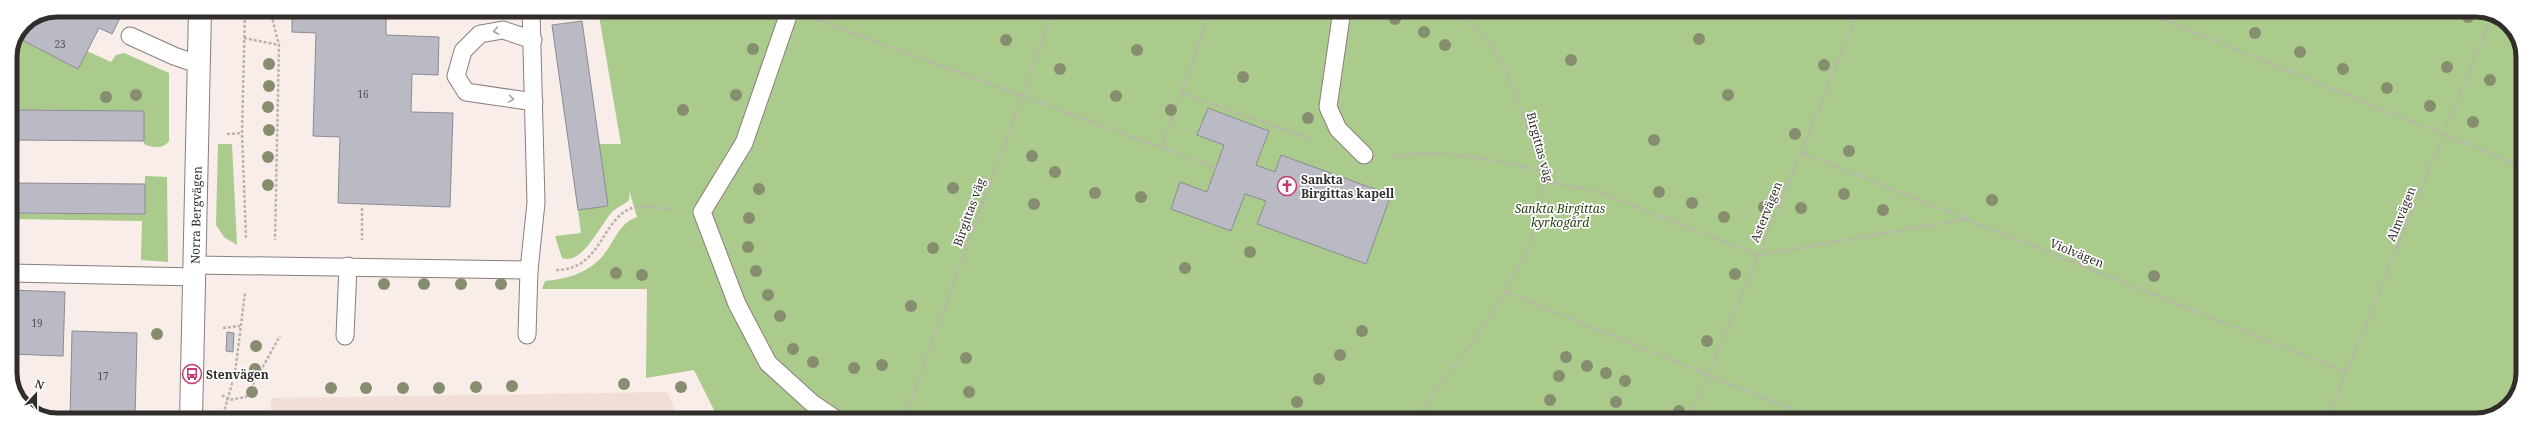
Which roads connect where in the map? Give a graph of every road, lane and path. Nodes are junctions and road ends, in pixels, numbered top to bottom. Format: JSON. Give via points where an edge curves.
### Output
{"nodes":[{"id":1,"x":200,"y":17,"type":"edge"},
{"id":2,"x":245,"y":17,"type":"edge"},
{"id":3,"x":272,"y":17,"type":"edge"},
{"id":4,"x":531,"y":17,"type":"edge"},
{"id":5,"x":788,"y":17,"type":"edge"},
{"id":6,"x":810,"y":17,"type":"dead end"},
{"id":7,"x":1050,"y":17,"type":"edge"},
{"id":8,"x":1209,"y":17,"type":"edge"},
{"id":9,"x":1341,"y":17,"type":"edge"},
{"id":10,"x":1461,"y":17,"type":"edge"},
{"id":11,"x":1856,"y":17,"type":"edge"},
{"id":12,"x":2157,"y":17,"type":"edge"},
{"id":13,"x":2490,"y":20,"type":"edge"},
{"id":14,"x":130,"y":36,"type":"dead end"},
{"id":15,"x":244,"y":38,"type":"junction"},
{"id":16,"x":533,"y":40,"type":"junction"},
{"id":17,"x":279,"y":45,"type":"junction"},
{"id":18,"x":200,"y":65,"type":"junction"},
{"id":19,"x":1182,"y":93,"type":"junction"},
{"id":20,"x":1020,"y":95,"type":"junction"},
{"id":21,"x":534,"y":102,"type":"junction"},
{"id":22,"x":242,"y":133,"type":"junction"},
{"id":23,"x":220,"y":134,"type":"dead end"},
{"id":24,"x":2444,"y":135,"type":"junction"},
{"id":25,"x":1316,"y":141,"type":"dead end"},
{"id":26,"x":1162,"y":148,"type":"junction"},
{"id":27,"x":1800,"y":152,"type":"junction"},
{"id":28,"x":1364,"y":155,"type":"joint"},
{"id":29,"x":2516,"y":164,"type":"edge"},
{"id":30,"x":1216,"y":168,"type":"dead end"},
{"id":31,"x":1539,"y":170,"type":"junction"},
{"id":32,"x":1541,"y":181,"type":"junction"},
{"id":33,"x":362,"y":208,"type":"dead end"},
{"id":34,"x":702,"y":212,"type":"junction"},
{"id":35,"x":1968,"y":219,"type":"junction"},
{"id":36,"x":246,"y":246,"type":"dead end"},
{"id":37,"x":275,"y":246,"type":"dead end"},
{"id":38,"x":362,"y":246,"type":"dead end"},
{"id":39,"x":1759,"y":255,"type":"junction"},
{"id":40,"x":348,"y":266,"type":"junction"},
{"id":41,"x":529,"y":270,"type":"junction"},
{"id":42,"x":196,"y":271,"type":"junction"},
{"id":43,"x":17,"y":273,"type":"edge"},
{"id":44,"x":245,"y":288,"type":"dead end"},
{"id":45,"x":1506,"y":292,"type":"junction"},
{"id":46,"x":240,"y":326,"type":"junction"},
{"id":47,"x":216,"y":329,"type":"dead end"},
{"id":48,"x":527,"y":335,"type":"dead end"},
{"id":49,"x":280,"y":336,"type":"dead end"},
{"id":50,"x":344,"y":336,"type":"dead end"},
{"id":51,"x":2346,"y":372,"type":"junction"},
{"id":52,"x":1707,"y":374,"type":"junction"},
{"id":53,"x":229,"y":400,"type":"junction"},
{"id":54,"x":1423,"y":408,"type":"junction"},
{"id":55,"x":191,"y":413,"type":"edge"},
{"id":56,"x":224,"y":413,"type":"edge"},
{"id":57,"x":827,"y":413,"type":"edge"},
{"id":58,"x":906,"y":413,"type":"edge"},
{"id":59,"x":1419,"y":413,"type":"edge"},
{"id":60,"x":1430,"y":413,"type":"edge"},
{"id":61,"x":1691,"y":413,"type":"edge"},
{"id":62,"x":1801,"y":413,"type":"edge"},
{"id":63,"x":2330,"y":413,"type":"edge"}],
"edges":[{"from":1,"to":18,"type":"street","name":"Norra Bergvägen"},
{"from":2,"to":15,"type":"path"},
{"from":3,"to":17,"type":"path"},
{"from":4,"to":16,"type":"lane"},
{"from":5,"to":34,"type":"lane","via":[[744,144]]},
{"from":6,"to":20,"type":"path"},
{"from":7,"to":20,"type":"path","name":"Birgittas väg"},
{"from":8,"to":19,"type":"path"},
{"from":9,"to":28,"type":"lane","via":[[1328,107],[1338,129]]},
{"from":10,"to":31,"type":"path","name":"Birgittas väg","via":[[1493,47],[1509,76],[1528,127]]},
{"from":11,"to":27,"type":"path","name":"Astervägen"},
{"from":12,"to":24,"type":"path"},
{"from":13,"to":24,"type":"path","name":"Almvägen"},
{"from":14,"to":18,"type":"lane"},
{"from":15,"to":17,"type":"path"},
{"from":15,"to":22,"type":"path"},
{"from":16,"to":21,"type":"lane"},
{"from":16,"to":21,"type":"lane","one_way":true,"via":[[502,30],[480,34],[463,51],[456,76],[466,92]]},
{"from":17,"to":37,"type":"path"},
{"from":18,"to":42,"type":"street","name":"Norra Bergvägen"},
{"from":19,"to":25,"type":"path"},
{"from":19,"to":26,"type":"path"},
{"from":20,"to":26,"type":"path"},
{"from":20,"to":58,"type":"path","name":"Birgittas väg"},
{"from":21,"to":41,"type":"lane","via":[[536,203]]},
{"from":22,"to":23,"type":"path"},
{"from":22,"to":36,"type":"path"},
{"from":24,"to":29,"type":"path"},
{"from":24,"to":51,"type":"path","name":"Almvägen"},
{"from":26,"to":30,"type":"path"},
{"from":27,"to":35,"type":"path","name":"Violvägen"},
{"from":27,"to":39,"type":"path","name":"Astervägen"},
{"from":28,"to":31,"type":"path","via":[[1387,158],[1409,153],[1442,153]]},
{"from":31,"to":32,"type":"path","name":"Birgittas väg"},
{"from":32,"to":39,"type":"path","via":[[1593,190]]},
{"from":32,"to":45,"type":"path","name":"Birgittas väg","via":[[1543,205],[1533,236]]},
{"from":33,"to":38,"type":"path"},
{"from":34,"to":41,"type":"path","via":[[634,207],[622,213],[590,257],[566,270]]},
{"from":34,"to":57,"type":"lane","via":[[737,304],[768,363],[812,403]]},
{"from":35,"to":39,"type":"path"},
{"from":35,"to":51,"type":"path","name":"Violvägen"},
{"from":39,"to":52,"type":"path","name":"Astervägen"},
{"from":40,"to":41,"type":"lane"},
{"from":40,"to":42,"type":"lane"},
{"from":40,"to":50,"type":"lane"},
{"from":41,"to":48,"type":"lane"},
{"from":42,"to":43,"type":"lane"},
{"from":42,"to":55,"type":"street","name":"Norra Bergvägen"},
{"from":44,"to":46,"type":"path"},
{"from":45,"to":52,"type":"path"},
{"from":45,"to":54,"type":"path","name":"Birgittas väg"},
{"from":46,"to":47,"type":"path"},
{"from":46,"to":53,"type":"path"},
{"from":49,"to":53,"type":"path","via":[[246,397]]},
{"from":51,"to":63,"type":"path","name":"Almvägen"},
{"from":52,"to":61,"type":"path","name":"Astervägen"},
{"from":52,"to":62,"type":"path"},
{"from":53,"to":56,"type":"path"},
{"from":54,"to":59,"type":"path","name":"Birgittas väg"},
{"from":54,"to":60,"type":"path"}]}
